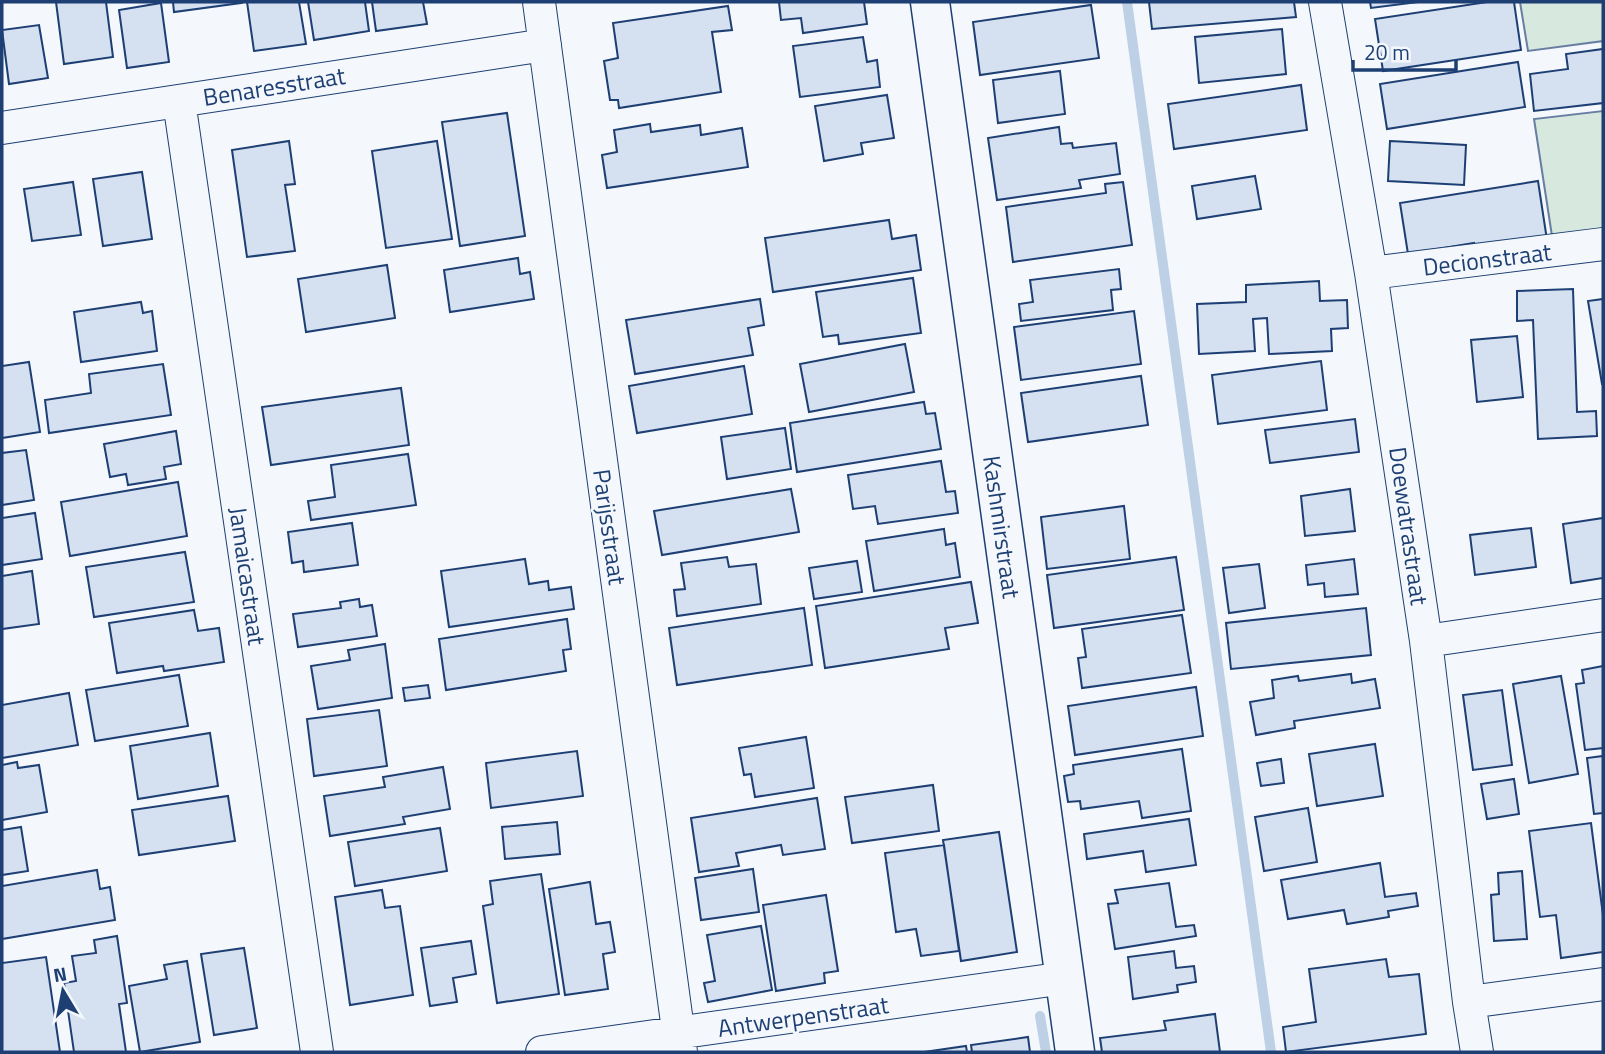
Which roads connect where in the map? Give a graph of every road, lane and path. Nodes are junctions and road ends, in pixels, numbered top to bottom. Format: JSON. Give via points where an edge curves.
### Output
{"nodes":[{"id":1,"x":539,"y":2,"type":"edge"},
{"id":2,"x":930,"y":2,"type":"edge"},
{"id":3,"x":1325,"y":2,"type":"edge"},
{"id":4,"x":545,"y":45,"type":"junction"},
{"id":5,"x":179,"y":100,"type":"junction"},
{"id":6,"x":2,"y":128,"type":"edge"},
{"id":7,"x":1603,"y":244,"type":"edge"},
{"id":8,"x":1371,"y":273,"type":"junction"},
{"id":9,"x":1603,"y":615,"type":"edge"},
{"id":10,"x":1426,"y":641,"type":"junction"},
{"id":11,"x":1065,"y":978,"type":"junction"},
{"id":12,"x":1603,"y":984,"type":"edge"},
{"id":13,"x":1469,"y":1002,"type":"junction"},
{"id":14,"x":680,"y":1043,"type":"edge"},
{"id":15,"x":317,"y":1052,"type":"edge"},
{"id":16,"x":542,"y":1052,"type":"edge"},
{"id":17,"x":1075,"y":1052,"type":"edge"},
{"id":18,"x":1477,"y":1052,"type":"edge"}],
"edges":[{"from":1,"to":4,"type":"street","name":"Parijsstraat"},
{"from":2,"to":11,"type":"street","name":"Kashmirstraat"},
{"from":3,"to":8,"type":"street","name":"Doewatrastraat"},
{"from":4,"to":5,"type":"street","name":"Benaresstraat"},
{"from":4,"to":14,"type":"street","name":"Parijsstraat"},
{"from":5,"to":6,"type":"street","name":"Benaresstraat"},
{"from":5,"to":15,"type":"street","name":"Jamaicastraat"},
{"from":7,"to":8,"type":"street","name":"Decionstraat"},
{"from":8,"to":10,"type":"street","name":"Doewatrastraat"},
{"from":9,"to":10,"type":"street"},
{"from":10,"to":13,"type":"street","name":"Doewatrastraat"},
{"from":11,"to":14,"type":"street","name":"Antwerpenstraat"},
{"from":11,"to":17,"type":"street","name":"Kashmirstraat"},
{"from":12,"to":13,"type":"street"},
{"from":13,"to":18,"type":"street","name":"Doewatrastraat"},
{"from":14,"to":16,"type":"street","name":"Antwerpenstraat"}]}
